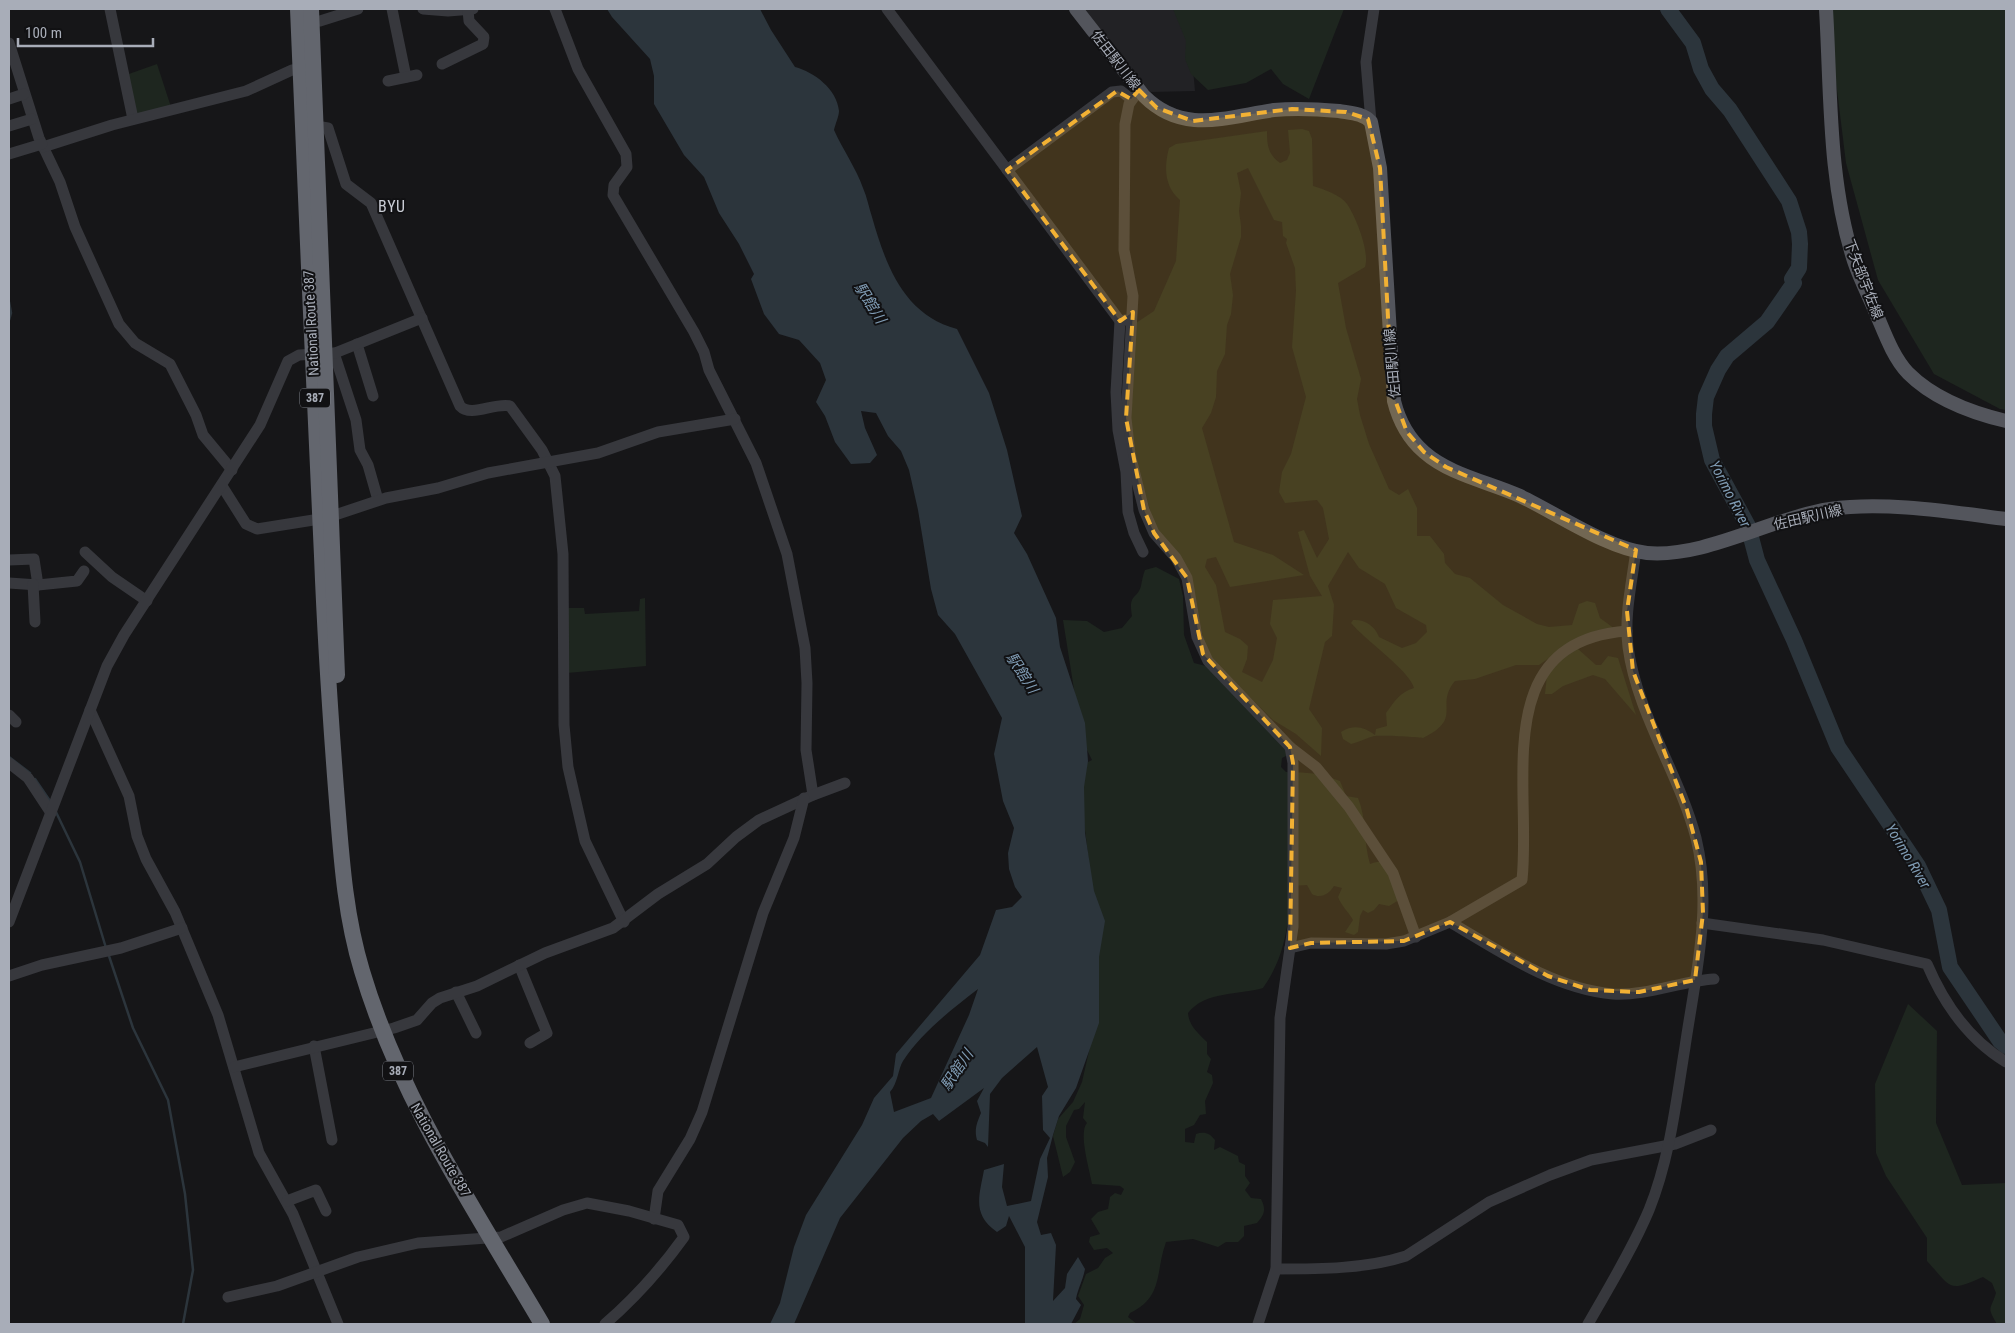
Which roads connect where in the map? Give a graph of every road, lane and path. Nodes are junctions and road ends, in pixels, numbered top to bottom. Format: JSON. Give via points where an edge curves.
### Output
{"nodes":[{"id":1,"x":110,"y":9,"type":"edge"},
{"id":2,"x":358,"y":9,"type":"edge"},
{"id":3,"x":392,"y":9,"type":"edge"},
{"id":4,"x":423,"y":9,"type":"edge"},
{"id":5,"x":470,"y":9,"type":"edge"},
{"id":6,"x":556,"y":9,"type":"edge"},
{"id":7,"x":887,"y":9,"type":"edge"},
{"id":8,"x":1076,"y":9,"type":"edge"},
{"id":9,"x":1374,"y":9,"type":"edge"},
{"id":10,"x":1826,"y":9,"type":"edge"},
{"id":11,"x":305,"y":15,"type":"edge"},
{"id":12,"x":9,"y":43,"type":"edge"},
{"id":13,"x":388,"y":53,"type":"dead end"},
{"id":14,"x":400,"y":53,"type":"junction"},
{"id":15,"x":442,"y":64,"type":"dead end"},
{"id":16,"x":300,"y":69,"type":"junction"},
{"id":17,"x":388,"y":81,"type":"dead end"},
{"id":18,"x":24,"y":94,"type":"junction"},
{"id":19,"x":1135,"y":94,"type":"junction"},
{"id":20,"x":9,"y":98,"type":"edge"},
{"id":21,"x":32,"y":119,"type":"junction"},
{"id":22,"x":133,"y":119,"type":"junction"},
{"id":23,"x":1371,"y":122,"type":"junction"},
{"id":24,"x":9,"y":126,"type":"edge"},
{"id":25,"x":316,"y":126,"type":"junction"},
{"id":26,"x":42,"y":146,"type":"junction"},
{"id":27,"x":9,"y":154,"type":"edge"},
{"id":28,"x":1007,"y":170,"type":"junction"},
{"id":29,"x":422,"y":318,"type":"junction"},
{"id":30,"x":1133,"y":320,"type":"junction"},
{"id":31,"x":1120,"y":321,"type":"junction"},
{"id":32,"x":357,"y":344,"type":"junction"},
{"id":33,"x":324,"y":354,"type":"junction"},
{"id":34,"x":374,"y":396,"type":"dead end"},
{"id":35,"x":735,"y":420,"type":"junction"},
{"id":36,"x":2006,"y":421,"type":"edge"},
{"id":37,"x":550,"y":462,"type":"junction"},
{"id":38,"x":232,"y":470,"type":"junction"},
{"id":39,"x":222,"y":486,"type":"junction"},
{"id":40,"x":378,"y":500,"type":"junction"},
{"id":41,"x":326,"y":518,"type":"junction"},
{"id":42,"x":2006,"y":519,"type":"edge"},
{"id":43,"x":1636,"y":550,"type":"junction"},
{"id":44,"x":85,"y":552,"type":"dead end"},
{"id":45,"x":1143,"y":552,"type":"dead end"},
{"id":46,"x":9,"y":560,"type":"edge"},
{"id":47,"x":84,"y":571,"type":"dead end"},
{"id":48,"x":9,"y":583,"type":"edge"},
{"id":49,"x":35,"y":585,"type":"junction"},
{"id":50,"x":147,"y":601,"type":"junction"},
{"id":51,"x":35,"y":622,"type":"dead end"},
{"id":52,"x":1627,"y":631,"type":"junction"},
{"id":53,"x":90,"y":710,"type":"junction"},
{"id":54,"x":1290,"y":747,"type":"junction"},
{"id":55,"x":9,"y":763,"type":"edge"},
{"id":56,"x":845,"y":783,"type":"dead end"},
{"id":57,"x":808,"y":796,"type":"junction"},
{"id":58,"x":53,"y":808,"type":"junction"},
{"id":59,"x":9,"y":922,"type":"edge"},
{"id":60,"x":624,"y":922,"type":"junction"},
{"id":61,"x":1450,"y":922,"type":"junction"},
{"id":62,"x":1702,"y":923,"type":"junction"},
{"id":63,"x":182,"y":928,"type":"junction"},
{"id":64,"x":1416,"y":937,"type":"junction"},
{"id":65,"x":1290,"y":948,"type":"junction"},
{"id":66,"x":519,"y":966,"type":"junction"},
{"id":67,"x":9,"y":976,"type":"edge"},
{"id":68,"x":1714,"y":979,"type":"dead end"},
{"id":69,"x":1695,"y":980,"type":"junction"},
{"id":70,"x":456,"y":992,"type":"junction"},
{"id":71,"x":382,"y":1031,"type":"junction"},
{"id":72,"x":476,"y":1033,"type":"dead end"},
{"id":73,"x":530,"y":1043,"type":"dead end"},
{"id":74,"x":314,"y":1046,"type":"junction"},
{"id":75,"x":2006,"y":1062,"type":"edge"},
{"id":76,"x":234,"y":1067,"type":"junction"},
{"id":77,"x":1711,"y":1130,"type":"dead end"},
{"id":78,"x":332,"y":1140,"type":"dead end"},
{"id":79,"x":1668,"y":1146,"type":"junction"},
{"id":80,"x":287,"y":1201,"type":"junction"},
{"id":81,"x":326,"y":1211,"type":"dead end"},
{"id":82,"x":654,"y":1219,"type":"junction"},
{"id":83,"x":492,"y":1238,"type":"junction"},
{"id":84,"x":1276,"y":1269,"type":"junction"},
{"id":85,"x":318,"y":1272,"type":"junction"},
{"id":86,"x":228,"y":1296,"type":"dead end"},
{"id":87,"x":338,"y":1324,"type":"edge"},
{"id":88,"x":542,"y":1324,"type":"edge"},
{"id":89,"x":605,"y":1324,"type":"edge"},
{"id":90,"x":1258,"y":1324,"type":"edge"},
{"id":91,"x":1588,"y":1324,"type":"edge"}],
"edges":[{"from":1,"to":22,"type":"street"},
{"from":2,"to":11,"type":"street"},
{"from":3,"to":14,"type":"street"},
{"from":4,"to":5,"type":"street"},
{"from":5,"to":15,"type":"street","via":[[470,21],[484,37],[483,44]]},
{"from":6,"to":35,"type":"street","via":[[578,69],[628,159],[626,170],[614,185],[613,195],[694,332]]},
{"from":7,"to":28,"type":"street"},
{"from":8,"to":19,"type":"main road","name":"佐田駅川線"},
{"from":9,"to":23,"type":"street","via":[[1366,62]]},
{"from":10,"to":36,"type":"main road","name":"下矢部宇佐線","via":[[1839,192],[1854,262],[1878,319],[1898,359],[1920,384],[1976,413]]},
{"from":11,"to":16,"type":"highway","name":"National Route 387","number":"387"},
{"from":11,"to":25,"type":"highway","name":"National Route 387","number":"387"},
{"from":12,"to":18,"type":"street"},
{"from":13,"to":14,"type":"street"},
{"from":14,"to":17,"type":"street","via":[[411,76]]},
{"from":16,"to":22,"type":"street","via":[[246,91]]},
{"from":16,"to":33,"type":"highway","name":"National Route 387","number":"387"},
{"from":18,"to":20,"type":"street"},
{"from":18,"to":21,"type":"street"},
{"from":19,"to":23,"type":"main road","name":"佐田駅川線","via":[[1176,117],[1193,121],[1312,109],[1358,114]]},
{"from":19,"to":28,"type":"street","via":[[1112,92]]},
{"from":19,"to":30,"type":"street","via":[[1125,124],[1124,250],[1133,288]]},
{"from":21,"to":24,"type":"street"},
{"from":21,"to":26,"type":"street"},
{"from":22,"to":26,"type":"street"},
{"from":23,"to":43,"type":"main road","name":"佐田駅川線","via":[[1380,168],[1392,392],[1402,424],[1418,446],[1437,462]]},
{"from":25,"to":29,"type":"street","via":[[328,128],[346,184],[371,203]]},
{"from":25,"to":33,"type":"highway","name":"National Route 387","number":"387"},
{"from":26,"to":27,"type":"street"},
{"from":26,"to":38,"type":"street","via":[[121,329],[135,343],[170,364],[205,438]]},
{"from":28,"to":31,"type":"street"},
{"from":29,"to":32,"type":"street"},
{"from":29,"to":37,"type":"street","via":[[462,408],[510,406]]},
{"from":30,"to":31,"type":"street"},
{"from":30,"to":54,"type":"street","via":[[1126,418],[1130,454],[1144,510],[1154,533],[1176,558],[1187,578],[1197,637],[1208,661]]},
{"from":31,"to":45,"type":"street","via":[[1116,392],[1118,430],[1126,472],[1128,512]]},
{"from":32,"to":33,"type":"street"},
{"from":32,"to":34,"type":"street"},
{"from":33,"to":38,"type":"street","via":[[299,354],[288,361],[265,416]]},
{"from":33,"to":40,"type":"street","via":[[356,420],[360,450]]},
{"from":33,"to":41,"type":"highway","name":"National Route 387","number":"387"},
{"from":35,"to":37,"type":"street","via":[[658,432],[598,453]]},
{"from":35,"to":57,"type":"street","via":[[770,500],[796,597],[806,663]]},
{"from":37,"to":40,"type":"street"},
{"from":37,"to":60,"type":"street","via":[[555,476],[563,554],[564,714],[568,767],[585,841]]},
{"from":38,"to":39,"type":"street"},
{"from":39,"to":41,"type":"street","via":[[246,524],[254,529]]},
{"from":39,"to":50,"type":"street"},
{"from":40,"to":41,"type":"street"},
{"from":41,"to":71,"type":"highway","name":"National Route 387","number":"387","via":[[326,660],[342,868],[361,967]]},
{"from":42,"to":43,"type":"main road","name":"佐田駅川線","via":[[1868,506],[1829,509],[1675,551]]},
{"from":43,"to":52,"type":"street"},
{"from":44,"to":50,"type":"street","via":[[112,577]]},
{"from":46,"to":49,"type":"street","via":[[34,559]]},
{"from":47,"to":49,"type":"street","via":[[77,581]]},
{"from":48,"to":49,"type":"street"},
{"from":49,"to":51,"type":"street"},
{"from":50,"to":53,"type":"street","via":[[114,654]]},
{"from":52,"to":61,"type":"street","via":[[1604,633],[1574,646],[1556,657],[1540,677],[1527,711],[1522,768],[1525,850],[1522,880]]},
{"from":52,"to":62,"type":"street","via":[[1640,696],[1696,836],[1704,889]]},
{"from":53,"to":58,"type":"street"},
{"from":53,"to":63,"type":"street","via":[[130,796],[137,836],[146,859]]},
{"from":54,"to":64,"type":"street","via":[[1306,758],[1330,783],[1381,854],[1393,873]]},
{"from":54,"to":65,"type":"street","via":[[1293,763],[1293,927]]},
{"from":55,"to":58,"type":"street","via":[[28,778]]},
{"from":56,"to":57,"type":"street"},
{"from":57,"to":60,"type":"street","via":[[750,826],[708,864],[658,894]]},
{"from":57,"to":82,"type":"street","via":[[761,920],[702,1112],[690,1139],[658,1191]]},
{"from":58,"to":59,"type":"street"},
{"from":60,"to":66,"type":"street"},
{"from":61,"to":64,"type":"street"},
{"from":61,"to":69,"type":"street","via":[[1548,976],[1590,990],[1613,994],[1639,992]]},
{"from":62,"to":69,"type":"street"},
{"from":62,"to":75,"type":"street","via":[[1824,940],[1928,964],[1952,1010],[1970,1035]]},
{"from":63,"to":67,"type":"street","via":[[121,948],[42,965]]},
{"from":63,"to":76,"type":"street","via":[[218,1015]]},
{"from":64,"to":65,"type":"street","via":[[1386,944],[1311,943]]},
{"from":65,"to":84,"type":"street","via":[[1280,1018]]},
{"from":66,"to":70,"type":"street","via":[[481,985]]},
{"from":66,"to":73,"type":"street","via":[[547,1033]]},
{"from":68,"to":69,"type":"street"},
{"from":69,"to":79,"type":"street"},
{"from":70,"to":71,"type":"street","via":[[434,1001],[417,1020]]},
{"from":70,"to":72,"type":"street"},
{"from":71,"to":74,"type":"street"},
{"from":71,"to":83,"type":"highway","name":"National Route 387","number":"387","via":[[421,1117]]},
{"from":74,"to":76,"type":"street"},
{"from":74,"to":78,"type":"street"},
{"from":76,"to":80,"type":"street","via":[[259,1153]]},
{"from":77,"to":79,"type":"street"},
{"from":79,"to":84,"type":"street","via":[[1591,1160],[1550,1175],[1489,1202],[1406,1256],[1348,1267]]},
{"from":79,"to":91,"type":"street","via":[[1649,1208],[1636,1237]]},
{"from":80,"to":81,"type":"street","via":[[316,1190]]},
{"from":80,"to":85,"type":"street"},
{"from":82,"to":83,"type":"street","via":[[587,1203],[562,1210],[507,1236]]},
{"from":82,"to":89,"type":"street","via":[[678,1225],[684,1236],[656,1274]]},
{"from":83,"to":85,"type":"street","via":[[418,1243],[358,1257]]},
{"from":83,"to":88,"type":"highway","name":"National Route 387","number":"387"},
{"from":84,"to":90,"type":"street"},
{"from":85,"to":86,"type":"street","via":[[277,1286]]},
{"from":85,"to":87,"type":"street"}]}
